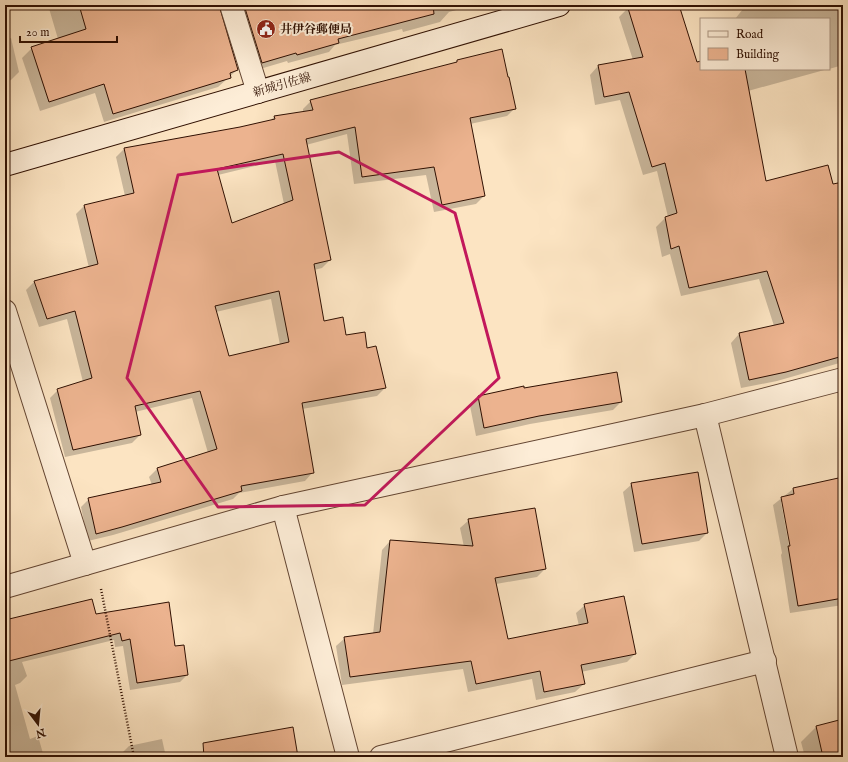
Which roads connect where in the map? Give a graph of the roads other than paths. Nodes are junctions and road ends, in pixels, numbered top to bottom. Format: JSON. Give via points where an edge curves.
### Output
{"nodes":[{"id":1,"x":231,"y":5,"type":"edge"},
{"id":2,"x":559,"y":5,"type":"edge"},
{"id":3,"x":258,"y":92,"type":"junction"},
{"id":4,"x":5,"y":165,"type":"edge"},
{"id":5,"x":5,"y":311,"type":"edge"},
{"id":6,"x":843,"y":379,"type":"edge"},
{"id":7,"x":705,"y":415,"type":"junction"},
{"id":8,"x":283,"y":507,"type":"junction"},
{"id":9,"x":90,"y":562,"type":"junction"},
{"id":10,"x":5,"y":587,"type":"edge"},
{"id":11,"x":765,"y":661,"type":"junction"},
{"id":12,"x":348,"y":757,"type":"edge"},
{"id":13,"x":381,"y":757,"type":"edge"},
{"id":14,"x":787,"y":757,"type":"edge"}],
"edges":[{"from":1,"to":3,"type":"street"},
{"from":2,"to":3,"type":"street","name":"新城引佐線"},
{"from":3,"to":4,"type":"street","name":"新城引佐線"},
{"from":5,"to":9,"type":"street"},
{"from":6,"to":7,"type":"street"},
{"from":7,"to":8,"type":"street"},
{"from":7,"to":11,"type":"street"},
{"from":8,"to":9,"type":"street"},
{"from":8,"to":12,"type":"street"},
{"from":9,"to":10,"type":"street"},
{"from":11,"to":13,"type":"street"},
{"from":11,"to":14,"type":"street"}]}
